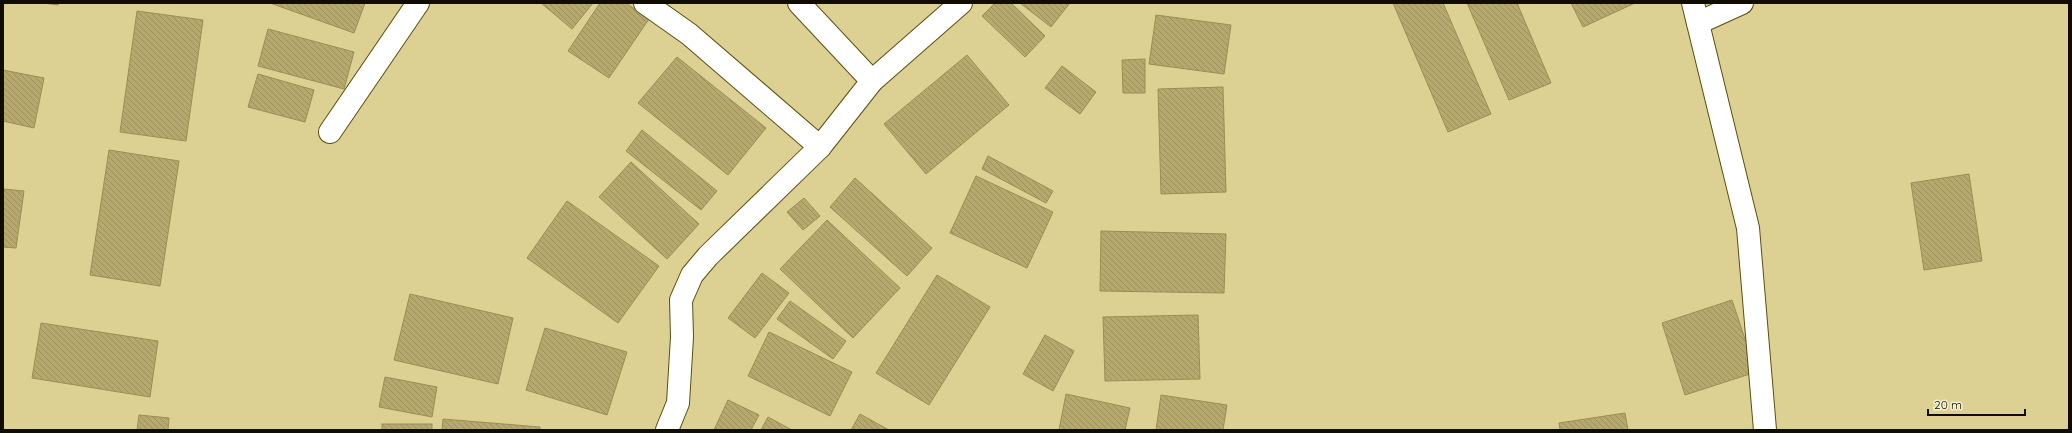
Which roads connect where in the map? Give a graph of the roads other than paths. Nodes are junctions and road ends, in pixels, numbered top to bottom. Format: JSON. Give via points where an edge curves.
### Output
{"nodes":[{"id":1,"x":418,"y":3,"type":"edge"},
{"id":2,"x":645,"y":3,"type":"edge"},
{"id":3,"x":799,"y":3,"type":"edge"},
{"id":4,"x":961,"y":3,"type":"edge"},
{"id":5,"x":1742,"y":3,"type":"edge"},
{"id":6,"x":1695,"y":13,"type":"edge"},
{"id":7,"x":872,"y":81,"type":"junction"},
{"id":8,"x":330,"y":132,"type":"dead end"},
{"id":9,"x":820,"y":147,"type":"junction"},
{"id":10,"x":667,"y":430,"type":"edge"},
{"id":11,"x":1765,"y":430,"type":"edge"}],
"edges":[{"from":1,"to":8,"type":"street"},
{"from":2,"to":9,"type":"street","via":[[690,34]]},
{"from":3,"to":7,"type":"street"},
{"from":4,"to":7,"type":"street"},
{"from":5,"to":6,"type":"street"},
{"from":6,"to":11,"type":"street","via":[[1748,228]]},
{"from":7,"to":9,"type":"street"},
{"from":9,"to":10,"type":"street","via":[[708,256],[692,275],[681,300],[682,337],[678,403]]}]}
